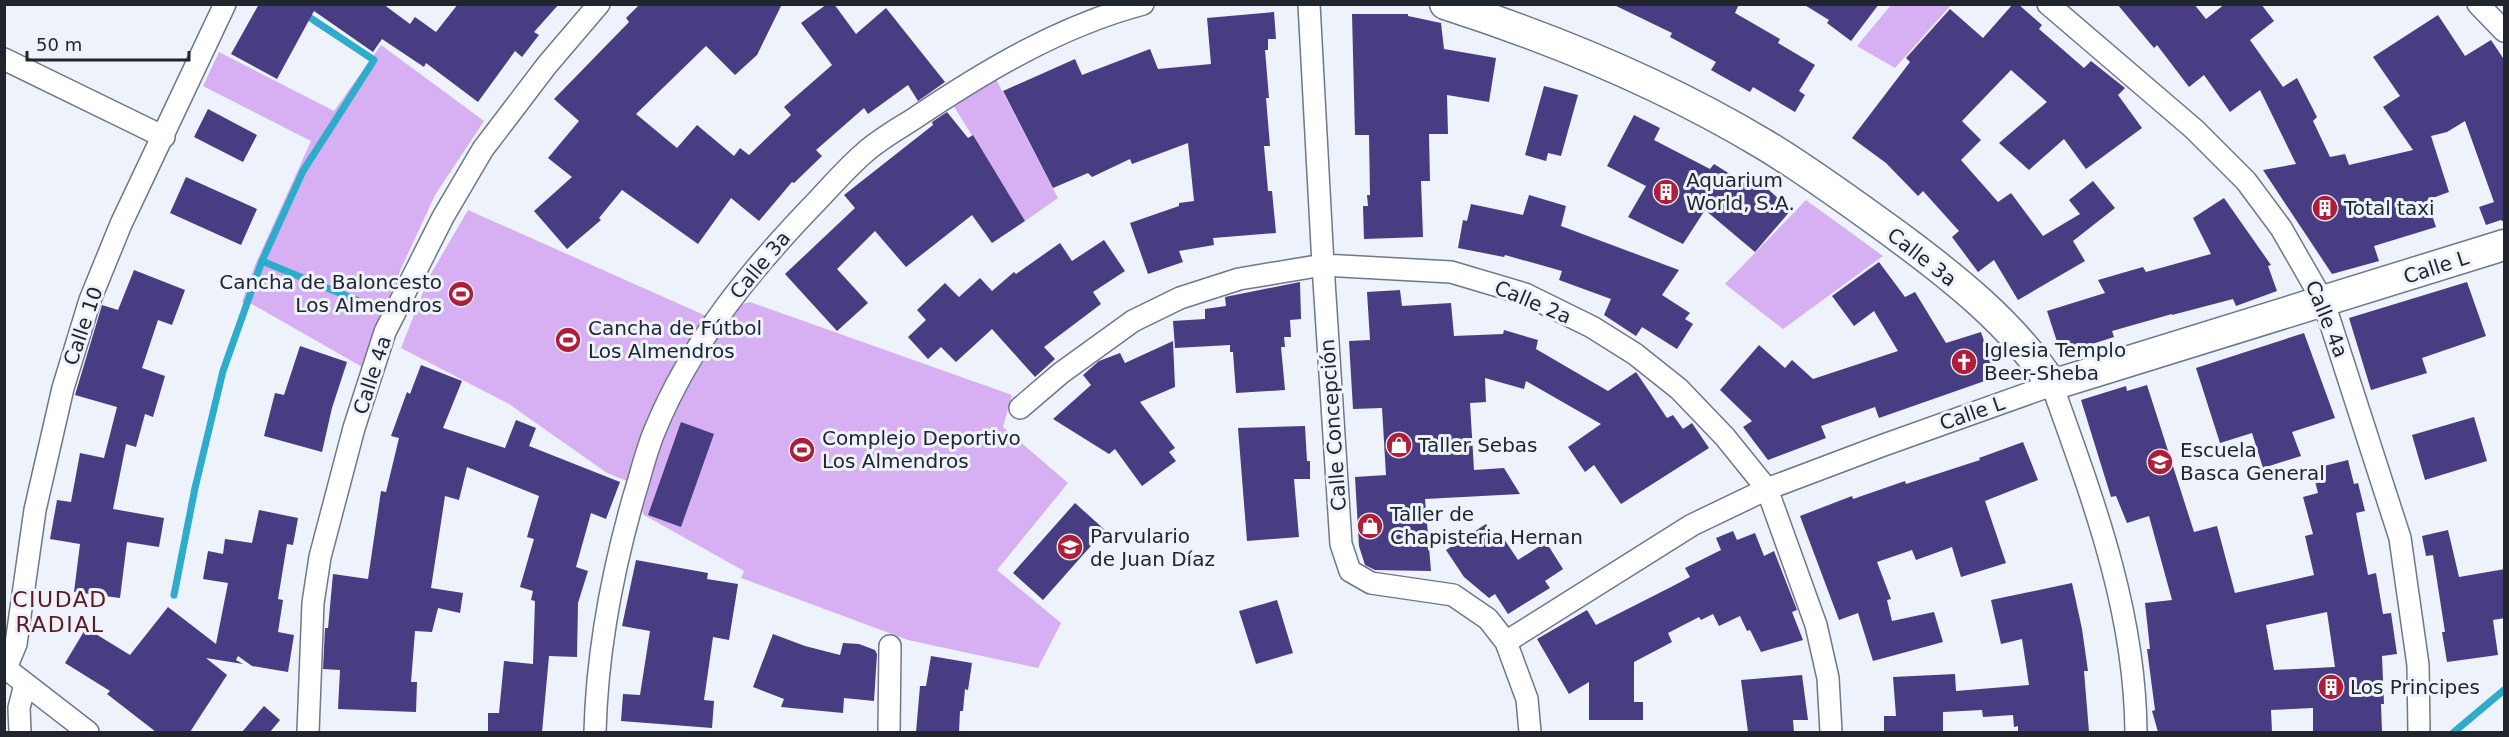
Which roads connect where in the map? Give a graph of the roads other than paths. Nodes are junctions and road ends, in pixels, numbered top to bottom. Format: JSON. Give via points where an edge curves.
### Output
{"nodes":[{"id":1,"x":225,"y":4,"type":"edge"},
{"id":2,"x":599,"y":4,"type":"edge"},
{"id":3,"x":1143,"y":4,"type":"edge"},
{"id":4,"x":1309,"y":4,"type":"edge"},
{"id":5,"x":1445,"y":4,"type":"edge"},
{"id":6,"x":2048,"y":4,"type":"edge"},
{"id":7,"x":2478,"y":4,"type":"edge"},
{"id":8,"x":2505,"y":31,"type":"edge"},
{"id":9,"x":4,"y":59,"type":"edge"},
{"id":10,"x":164,"y":137,"type":"junction"},
{"id":11,"x":2505,"y":245,"type":"edge"},
{"id":12,"x":1323,"y":266,"type":"junction"},
{"id":13,"x":2324,"y":303,"type":"junction"},
{"id":14,"x":2052,"y":385,"type":"junction"},
{"id":15,"x":1020,"y":408,"type":"dead end"},
{"id":16,"x":1767,"y":489,"type":"junction"},
{"id":17,"x":1506,"y":642,"type":"junction"},
{"id":18,"x":890,"y":646,"type":"dead end"},
{"id":19,"x":5,"y":668,"type":"edge"},
{"id":20,"x":25,"y":684,"type":"junction"},
{"id":21,"x":20,"y":732,"type":"edge"},
{"id":22,"x":88,"y":732,"type":"edge"},
{"id":23,"x":309,"y":732,"type":"edge"},
{"id":24,"x":595,"y":732,"type":"edge"},
{"id":25,"x":889,"y":732,"type":"edge"},
{"id":26,"x":1530,"y":732,"type":"edge"},
{"id":27,"x":1831,"y":732,"type":"edge"},
{"id":28,"x":2136,"y":732,"type":"edge"},
{"id":29,"x":2419,"y":732,"type":"edge"}],
"edges":[{"from":1,"to":10,"type":"street","name":"Calle 10"},
{"from":2,"to":23,"type":"street","name":"Calle 4a","via":[[483,149],[427,246],[385,332],[354,428],[320,557],[313,603]]},
{"from":3,"to":24,"type":"street","name":"Calle 3a","via":[[1051,38],[975,78],[864,152],[771,249],[719,316],[682,372],[654,431],[638,483],[608,608],[597,684]]},
{"from":4,"to":12,"type":"street","name":"Calle Concepción"},
{"from":5,"to":14,"type":"street","name":"Calle 3a","via":[[1574,50],[1765,145],[1934,263],[2003,326],[2038,363]]},
{"from":6,"to":13,"type":"street","name":"Calle 4a","via":[[2194,129],[2246,181],[2281,228]]},
{"from":7,"to":8,"type":"street"},
{"from":9,"to":10,"type":"street"},
{"from":10,"to":19,"type":"street","name":"Calle 10","via":[[121,224],[90,300],[63,388],[35,510],[15,644]]},
{"from":11,"to":13,"type":"street","name":"Calle L"},
{"from":12,"to":15,"type":"street","name":"Calle 2a","via":[[1239,279],[1157,308],[1097,347]]},
{"from":12,"to":16,"type":"street","name":"Calle 2a","via":[[1451,272],[1525,294],[1592,327],[1679,389]]},
{"from":12,"to":17,"type":"street","name":"Calle Concepción","via":[[1341,544],[1350,570],[1371,583],[1453,595],[1488,620]]},
{"from":13,"to":14,"type":"street","name":"Calle L"},
{"from":13,"to":29,"type":"street","name":"Calle 4a","via":[[2400,538],[2418,665]]},
{"from":14,"to":16,"type":"street","name":"Calle L"},
{"from":14,"to":28,"type":"street","name":"Calle 3a","via":[[2102,524],[2120,590],[2131,660]]},
{"from":16,"to":17,"type":"street","name":"Calle L","via":[[1692,525]]},
{"from":16,"to":27,"type":"street","name":"Calle 2a","via":[[1816,626],[1828,678]]},
{"from":17,"to":26,"type":"street","name":"Calle Concepción","via":[[1527,699]]},
{"from":18,"to":25,"type":"street"},
{"from":19,"to":20,"type":"street"},
{"from":20,"to":21,"type":"street","via":[[19,708]]},
{"from":20,"to":22,"type":"street"}]}
